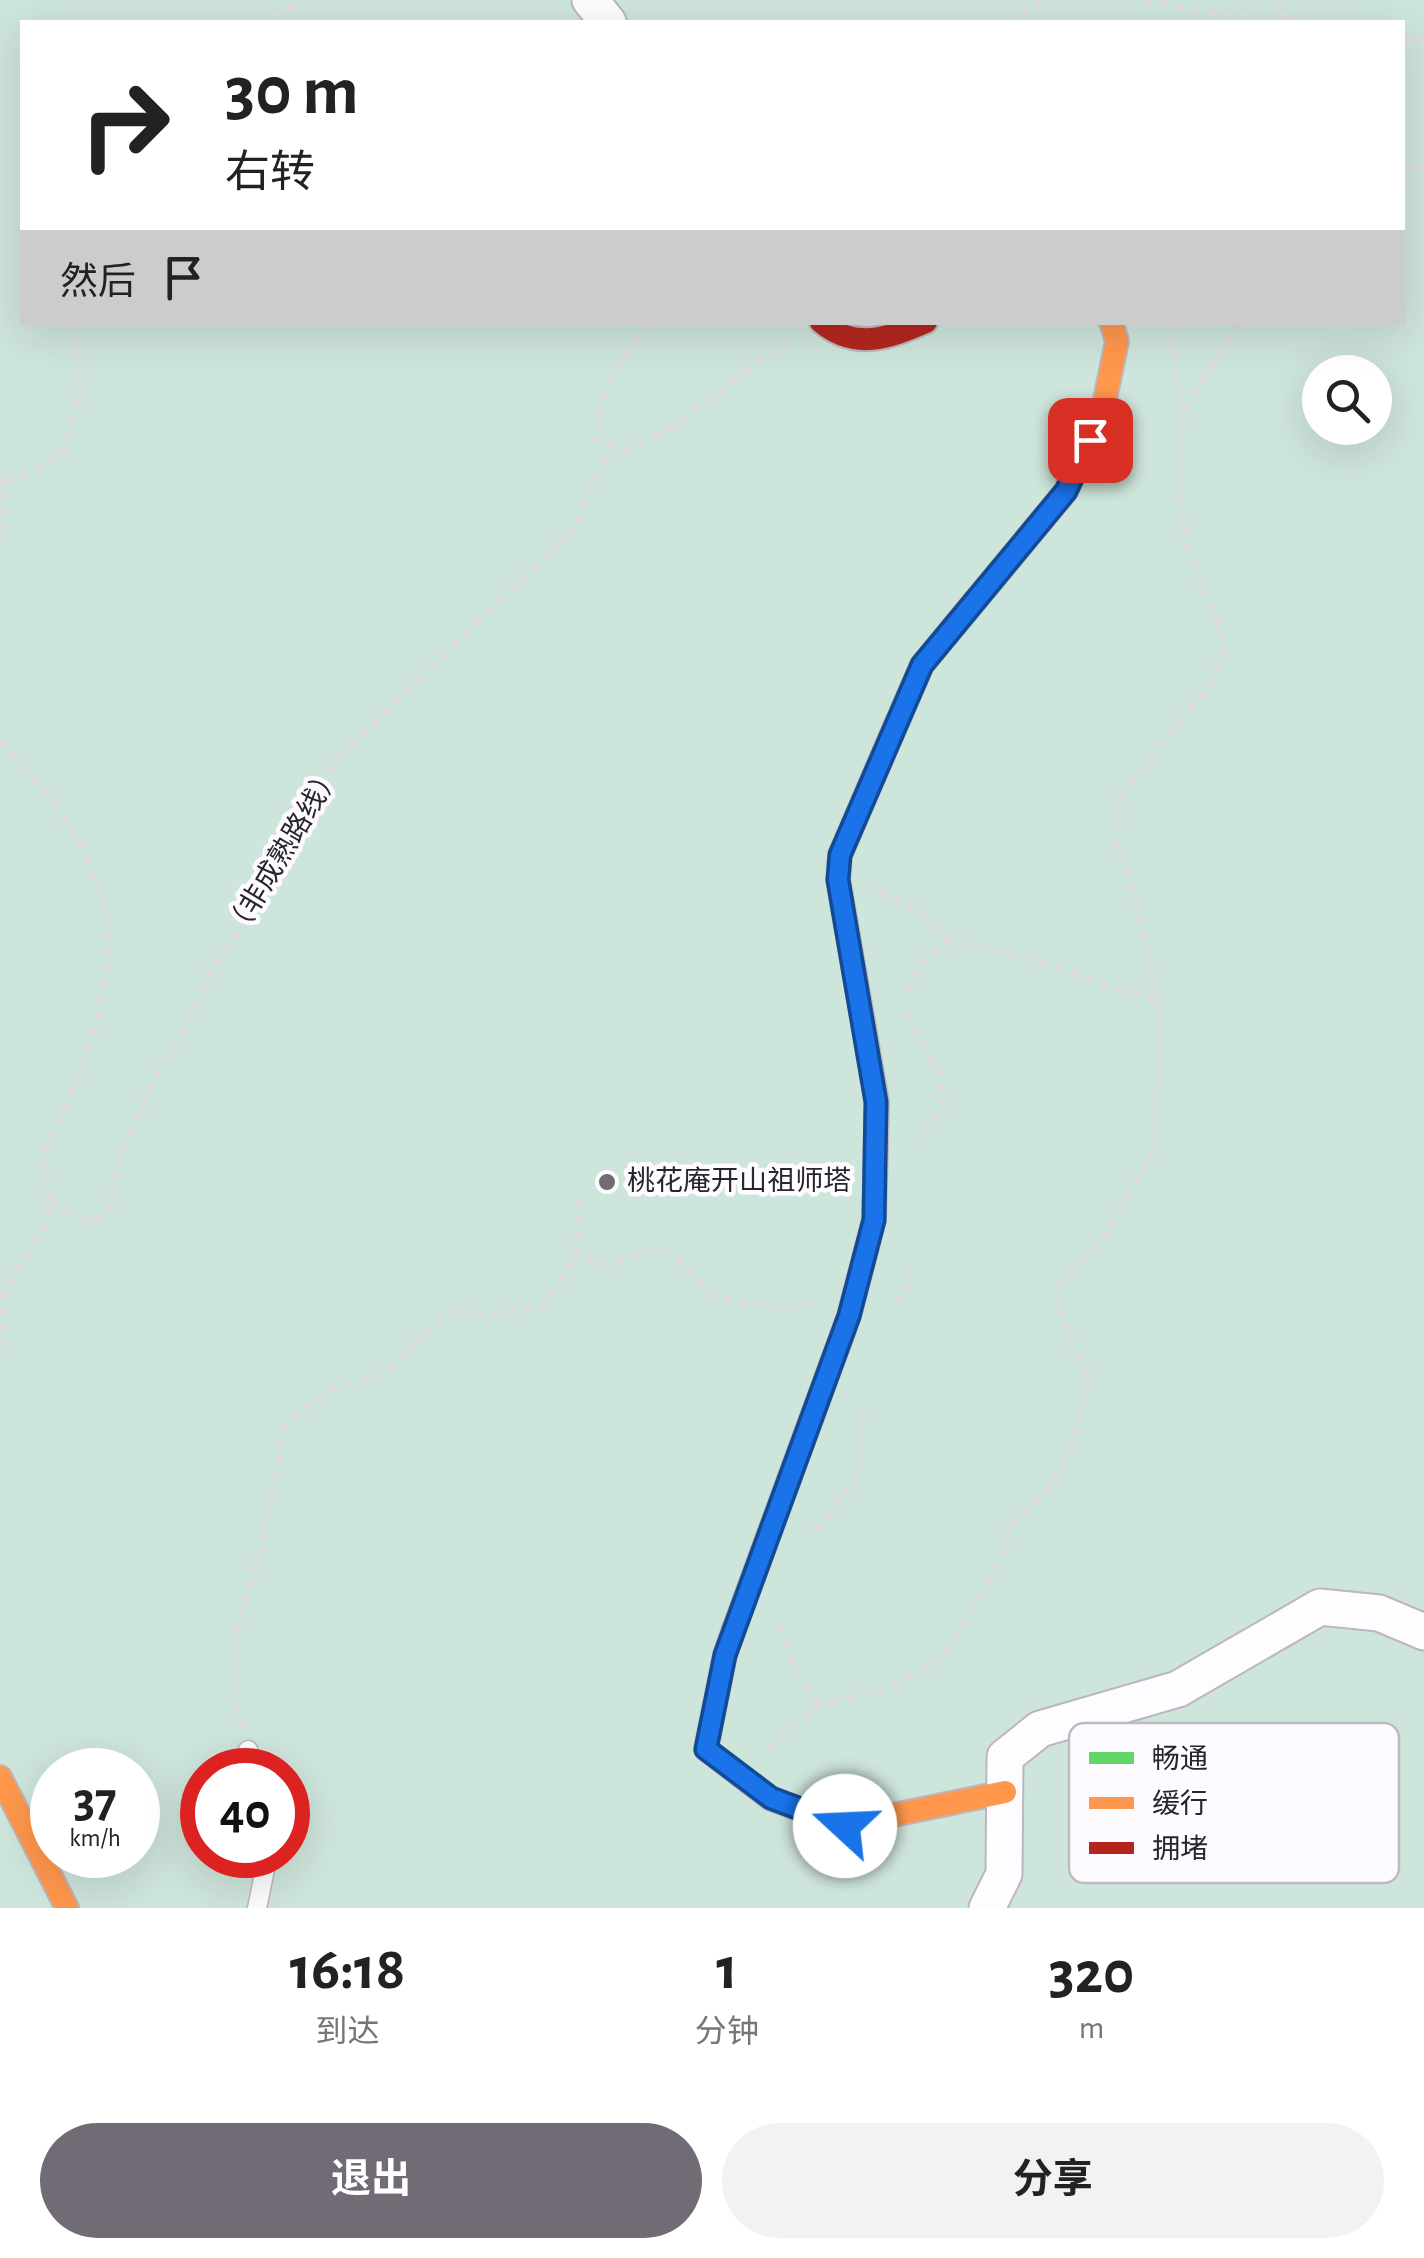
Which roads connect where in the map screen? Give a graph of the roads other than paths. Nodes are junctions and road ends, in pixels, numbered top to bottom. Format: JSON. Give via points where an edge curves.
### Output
{"nodes":[{"id":1,"x":590,"y":0,"type":"edge"},
{"id":2,"x":606,"y":20,"type":"edge"},
{"id":3,"x":824,"y":325,"type":"edge"},
{"id":4,"x":919,"y":325,"type":"edge"},
{"id":5,"x":1112,"y":325,"type":"edge"},
{"id":6,"x":1424,"y":1632,"type":"edge"},
{"id":7,"x":0,"y":1777,"type":"edge"},
{"id":8,"x":1005,"y":1792,"type":"junction"},
{"id":9,"x":263,"y":1878,"type":"edge"},
{"id":10,"x":67,"y":1908,"type":"edge"},
{"id":11,"x":257,"y":1908,"type":"edge"},
{"id":12,"x":987,"y":1908,"type":"edge"}],
"edges":[{"from":1,"to":2,"type":"street"},
{"from":3,"to":4,"type":"street","via":[[832,335],[876,343]]},
{"from":5,"to":8,"type":"street","via":[[1117,341],[1102,414],[1066,491],[922,665],[840,855],[838,880],[876,1102],[874,1220],[854,1297],[725,1655],[706,1749],[771,1798],[845,1826]]},
{"from":6,"to":8,"type":"street","via":[[1379,1613],[1320,1607],[1178,1689],[1040,1728],[1005,1758]]},
{"from":7,"to":10,"type":"street"},
{"from":8,"to":12,"type":"street","via":[[1004,1874]]},
{"from":9,"to":11,"type":"lane"}]}
